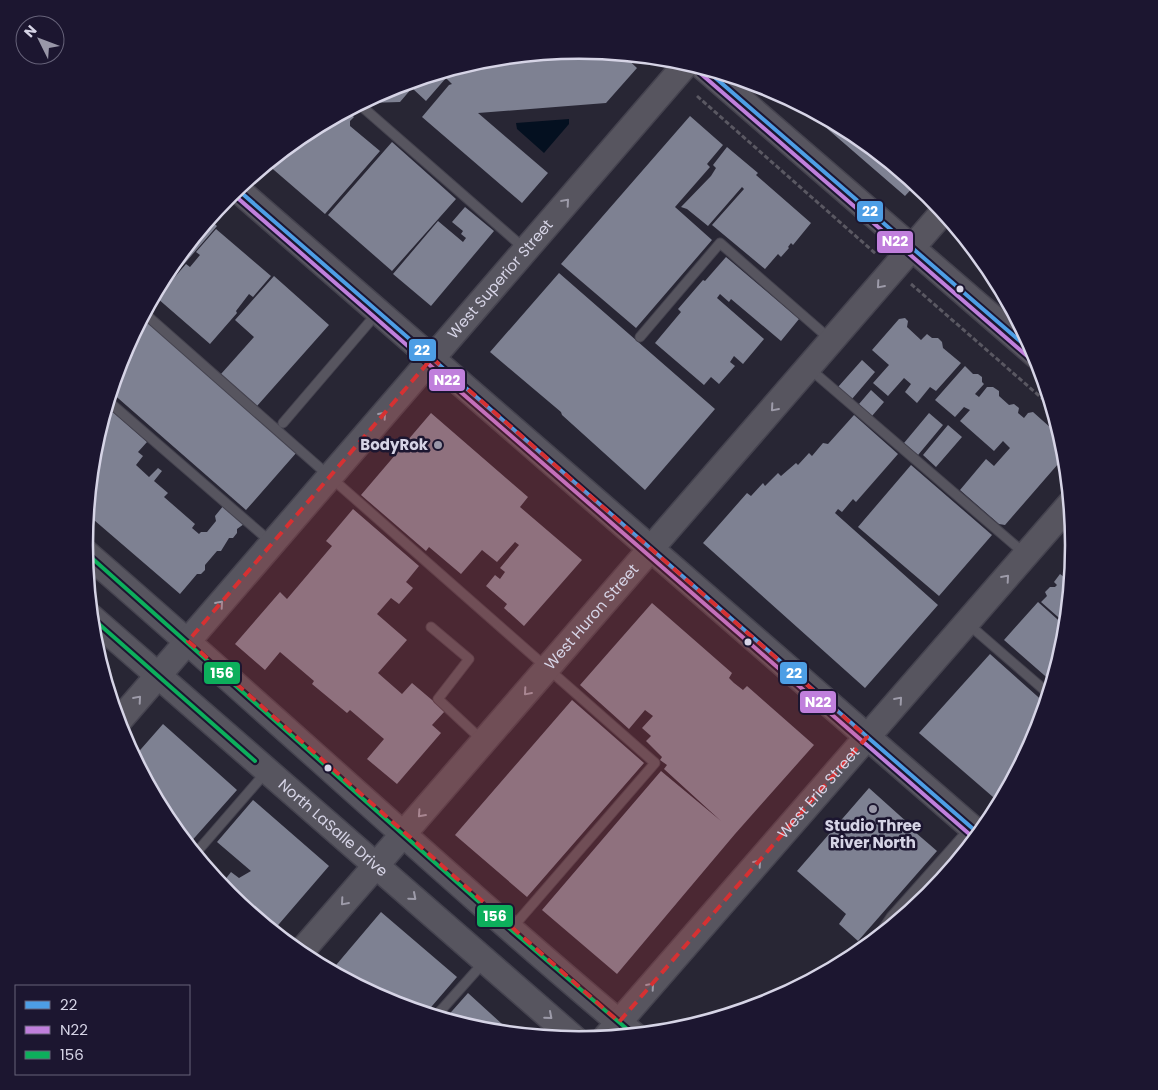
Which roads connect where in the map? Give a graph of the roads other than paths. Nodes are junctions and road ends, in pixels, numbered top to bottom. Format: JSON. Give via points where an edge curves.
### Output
{"nodes":[{"id":1,"x":681,"y":70,"type":"edge"},
{"id":2,"x":716,"y":79,"type":"edge"},
{"id":3,"x":364,"y":109,"type":"edge"},
{"id":4,"x":242,"y":194,"type":"edge"},
{"id":5,"x":939,"y":217,"type":"edge"},
{"id":6,"x":912,"y":249,"type":"junction"},
{"id":7,"x":525,"y":250,"type":"junction"},
{"id":8,"x":378,"y":312,"type":"junction"},
{"id":9,"x":150,"y":318,"type":"edge"},
{"id":10,"x":640,"y":336,"type":"dead end"},
{"id":11,"x":832,"y":341,"type":"junction"},
{"id":12,"x":1021,"y":343,"type":"edge"},
{"id":13,"x":432,"y":358,"type":"junction"},
{"id":14,"x":808,"y":368,"type":"junction"},
{"id":15,"x":113,"y":406,"type":"edge"},
{"id":16,"x":283,"y":423,"type":"dead end"},
{"id":17,"x":330,"y":477,"type":"junction"},
{"id":18,"x":1064,"y":511,"type":"edge"},
{"id":19,"x":273,"y":543,"type":"junction"},
{"id":20,"x":651,"y":549,"type":"junction"},
{"id":21,"x":1026,"y":555,"type":"junction"},
{"id":22,"x":93,"y":559,"type":"edge"},
{"id":23,"x":967,"y":623,"type":"junction"},
{"id":24,"x":100,"y":625,"type":"edge"},
{"id":25,"x":431,"y":627,"type":"dead end"},
{"id":26,"x":188,"y":641,"type":"junction"},
{"id":27,"x":548,"y":668,"type":"junction"},
{"id":28,"x":158,"y":676,"type":"junction"},
{"id":29,"x":1043,"y":689,"type":"edge"},
{"id":30,"x":124,"y":715,"type":"edge"},
{"id":31,"x":868,"y":737,"type":"junction"},
{"id":32,"x":484,"y":742,"type":"junction"},
{"id":33,"x":267,"y":771,"type":"junction"},
{"id":34,"x":973,"y":829,"type":"edge"},
{"id":35,"x":402,"y":835,"type":"junction"},
{"id":36,"x":963,"y":843,"type":"edge"},
{"id":37,"x":200,"y":850,"type":"edge"},
{"id":38,"x":376,"y":865,"type":"junction"},
{"id":39,"x":891,"y":918,"type":"edge"},
{"id":40,"x":512,"y":929,"type":"junction"},
{"id":41,"x":306,"y":947,"type":"edge"},
{"id":42,"x":485,"y":960,"type":"junction"},
{"id":43,"x":441,"y":1011,"type":"edge"},
{"id":44,"x":618,"y":1029,"type":"edge"},
{"id":45,"x":622,"y":1029,"type":"edge"},
{"id":46,"x":565,"y":1031,"type":"edge"}],
"edges":[{"from":7,"to":1,"type":"main road","name":"West Superior Street","one_way":true},
{"from":2,"to":6,"type":"main road"},
{"from":3,"to":7,"type":"lane"},
{"from":4,"to":8,"type":"main road"},
{"from":5,"to":6,"type":"main road","name":"West Huron Street"},
{"from":6,"to":11,"type":"main road","name":"West Huron Street","one_way":true},
{"from":6,"to":12,"type":"main road"},
{"from":7,"to":13,"type":"main road","name":"West Superior Street"},
{"from":8,"to":13,"type":"main road"},
{"from":8,"to":16,"type":"lane"},
{"from":9,"to":17,"type":"lane"},
{"from":10,"to":11,"type":"lane","via":[[720,243]]},
{"from":11,"to":14,"type":"main road","name":"West Huron Street"},
{"from":17,"to":13,"type":"main road","name":"West Superior Street","one_way":true},
{"from":13,"to":20,"type":"main road"},
{"from":14,"to":20,"type":"main road","name":"West Huron Street","one_way":true},
{"from":14,"to":21,"type":"lane"},
{"from":15,"to":19,"type":"lane"},
{"from":17,"to":19,"type":"main road","name":"West Superior Street"},
{"from":17,"to":27,"type":"lane"},
{"from":18,"to":21,"type":"main road","name":"West Erie Street"},
{"from":26,"to":19,"type":"main road","name":"West Superior Street","one_way":true},
{"from":20,"to":27,"type":"main road","name":"West Huron Street"},
{"from":20,"to":31,"type":"main road"},
{"from":23,"to":21,"type":"main road","name":"West Erie Street","one_way":true},
{"from":22,"to":26,"type":"main road"},
{"from":23,"to":29,"type":"lane"},
{"from":31,"to":23,"type":"main road","name":"West Erie Street","one_way":true},
{"from":24,"to":28,"type":"main road","name":"North LaSalle Drive"},
{"from":25,"to":32,"type":"lane","via":[[469,660],[438,699]]},
{"from":26,"to":28,"type":"main road","name":"West Superior Street"},
{"from":26,"to":35,"type":"main road"},
{"from":27,"to":32,"type":"main road","name":"West Huron Street","one_way":true},
{"from":27,"to":40,"type":"lane","via":[[656,763]]},
{"from":30,"to":28,"type":"main road","name":"West Superior Street","one_way":true},
{"from":28,"to":33,"type":"main road","name":"North LaSalle Drive"},
{"from":31,"to":34,"type":"main road"},
{"from":45,"to":31,"type":"main road","name":"West Erie Street","one_way":true},
{"from":32,"to":35,"type":"main road","name":"West Huron Street","one_way":true},
{"from":33,"to":37,"type":"lane"},
{"from":33,"to":38,"type":"main road","name":"North LaSalle Drive"},
{"from":35,"to":38,"type":"main road","name":"West Huron Street"},
{"from":35,"to":40,"type":"main road"},
{"from":36,"to":39,"type":"lane"},
{"from":38,"to":41,"type":"main road","name":"West Huron Street","one_way":true},
{"from":38,"to":42,"type":"main road","name":"North LaSalle Drive","one_way":true},
{"from":40,"to":44,"type":"main road"},
{"from":42,"to":43,"type":"lane"},
{"from":42,"to":46,"type":"main road","name":"North LaSalle Drive","one_way":true}]}
